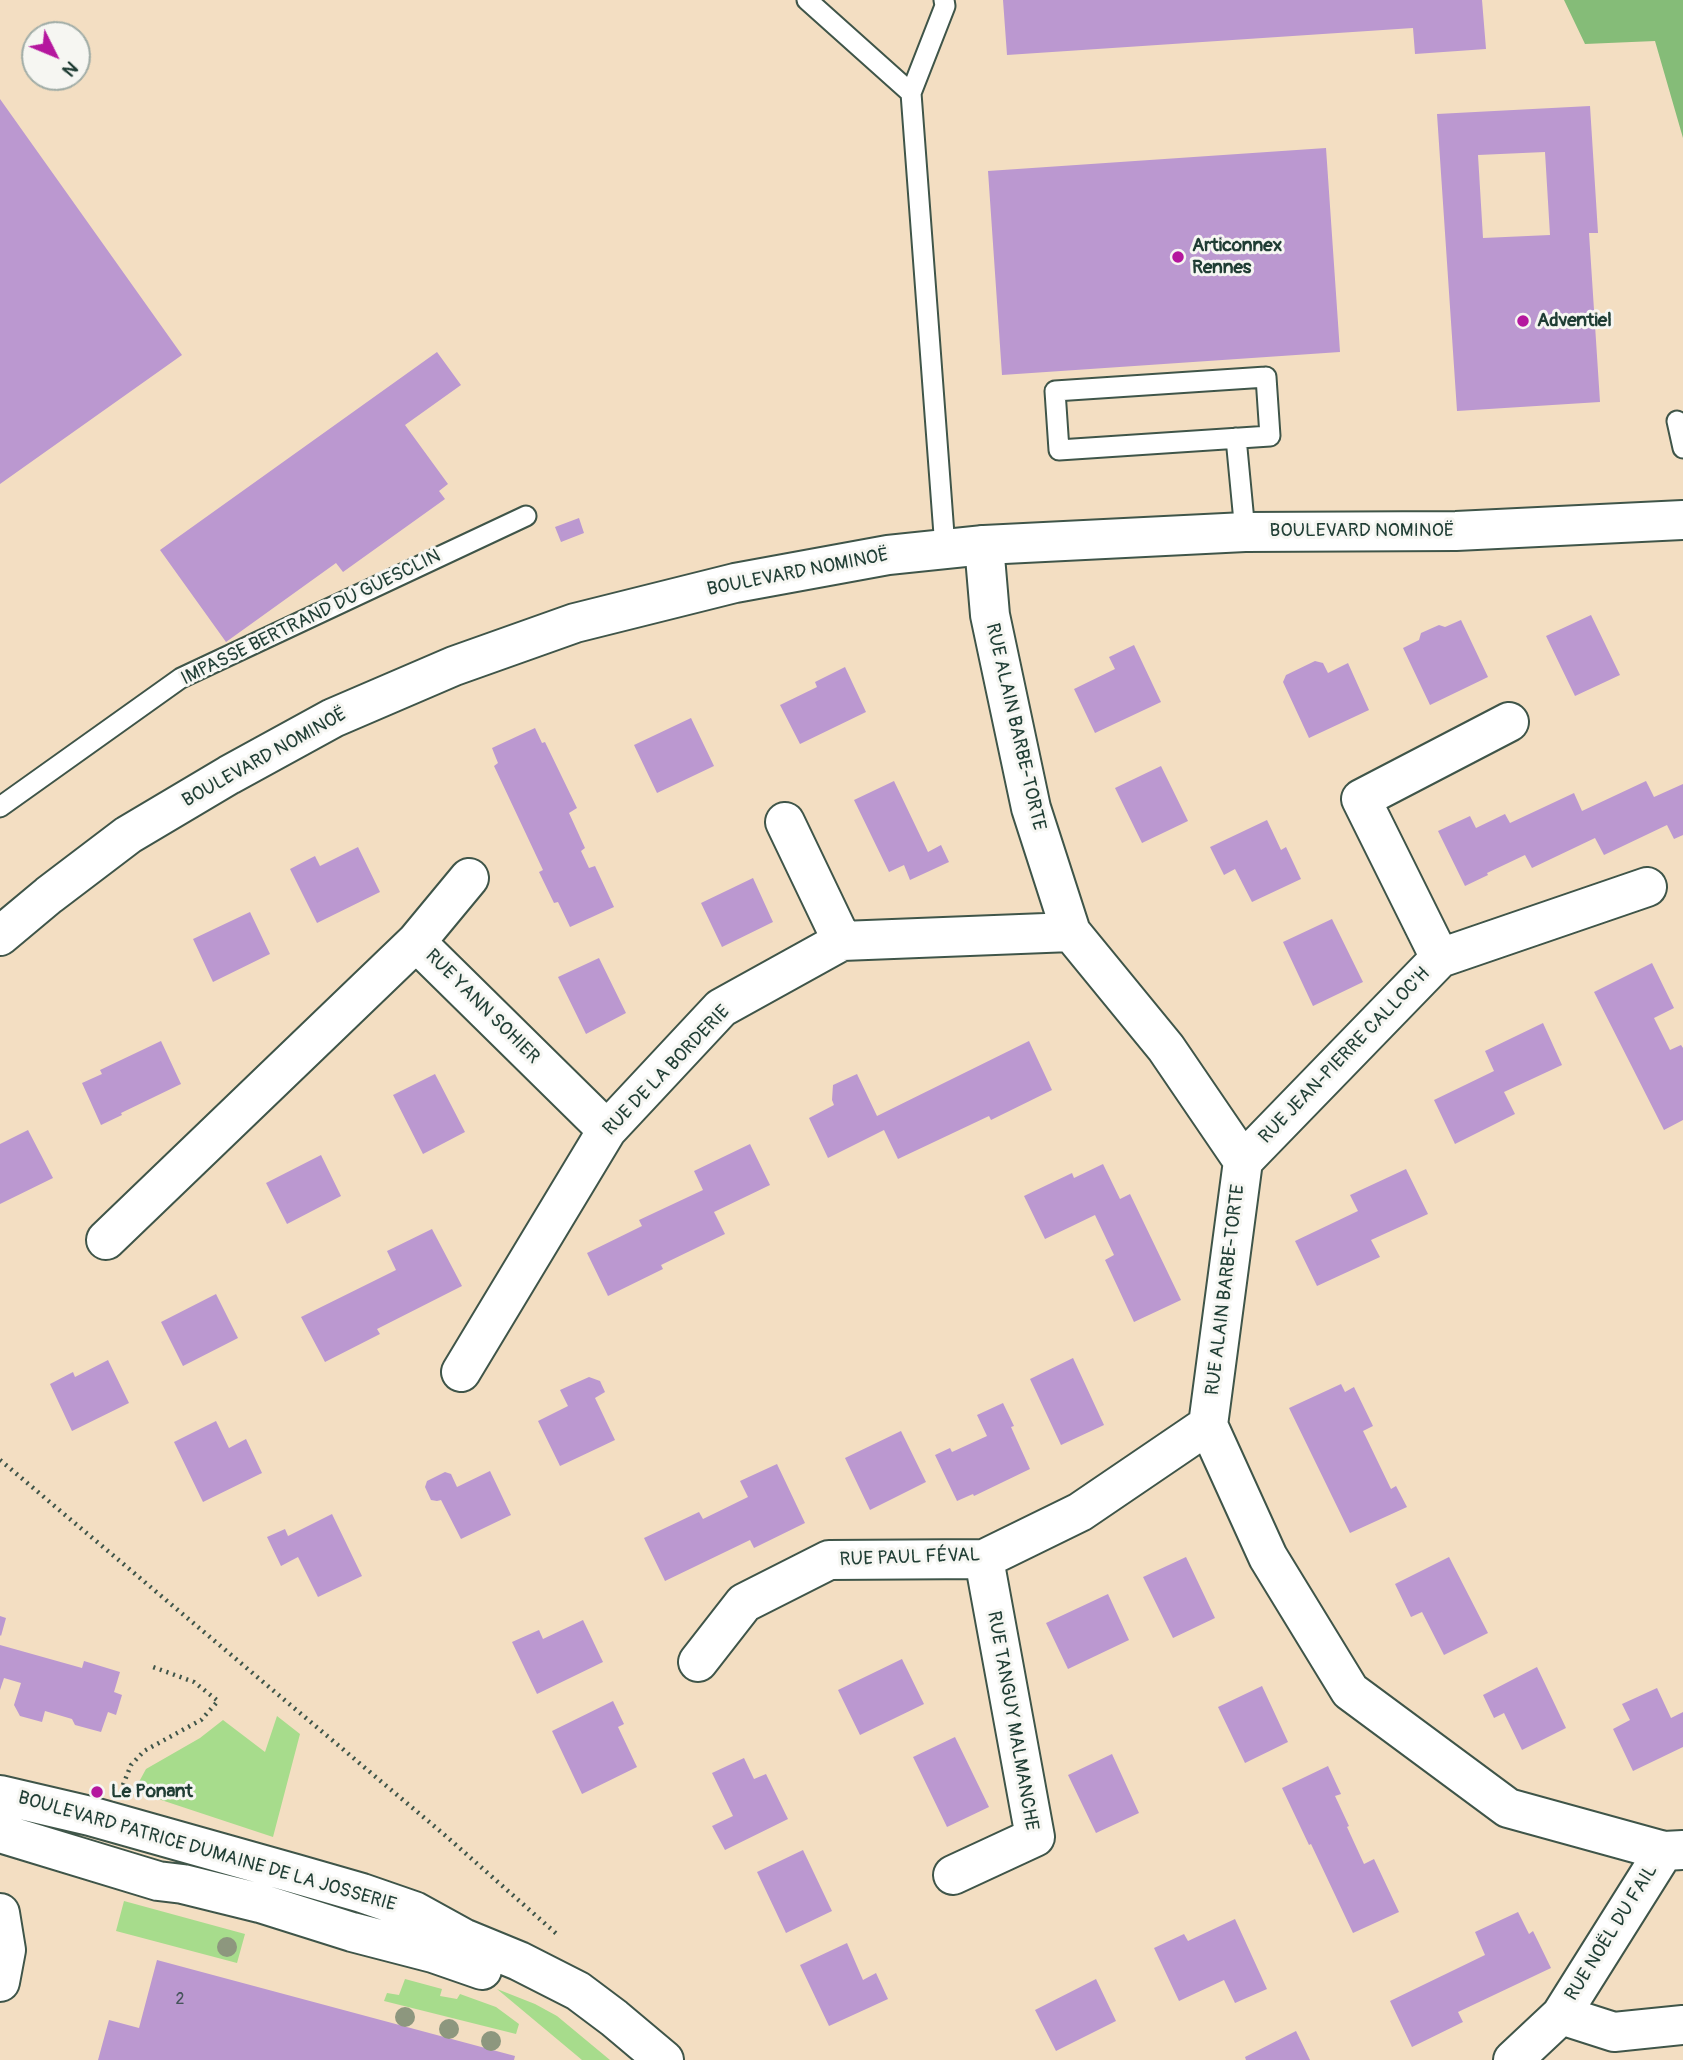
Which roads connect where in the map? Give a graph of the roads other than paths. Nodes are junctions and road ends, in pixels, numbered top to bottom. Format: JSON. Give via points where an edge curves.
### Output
{"nodes":[{"id":1,"x":807,"y":0,"type":"edge"},
{"id":2,"x":944,"y":0,"type":"edge"},
{"id":3,"x":911,"y":93,"type":"junction"},
{"id":4,"x":1677,"y":421,"type":"dead end"},
{"id":5,"x":1236,"y":438,"type":"junction"},
{"id":6,"x":1683,"y":448,"type":"edge"},
{"id":7,"x":526,"y":516,"type":"dead end"},
{"id":8,"x":1683,"y":520,"type":"edge"},
{"id":9,"x":1245,"y":532,"type":"junction"},
{"id":10,"x":984,"y":545,"type":"junction"},
{"id":11,"x":945,"y":548,"type":"junction"},
{"id":12,"x":1509,"y":722,"type":"dead end"},
{"id":13,"x":0,"y":807,"type":"edge"},
{"id":14,"x":785,"y":822,"type":"dead end"},
{"id":15,"x":469,"y":878,"type":"dead end"},
{"id":16,"x":1647,"y":887,"type":"dead end"},
{"id":17,"x":1071,"y":932,"type":"junction"},
{"id":18,"x":0,"y":936,"type":"edge"},
{"id":19,"x":842,"y":941,"type":"junction"},
{"id":20,"x":416,"y":942,"type":"junction"},
{"id":21,"x":1440,"y":958,"type":"junction"},
{"id":22,"x":607,"y":1130,"type":"junction"},
{"id":23,"x":1243,"y":1161,"type":"junction"},
{"id":24,"x":106,"y":1240,"type":"dead end"},
{"id":25,"x":461,"y":1372,"type":"dead end"},
{"id":26,"x":1208,"y":1425,"type":"junction"},
{"id":27,"x":984,"y":1559,"type":"junction"},
{"id":28,"x":698,"y":1662,"type":"dead end"},
{"id":29,"x":0,"y":1795,"type":"edge"},
{"id":30,"x":0,"y":1833,"type":"edge"},
{"id":31,"x":1673,"y":1850,"type":"edge"},
{"id":32,"x":953,"y":1875,"type":"dead end"},
{"id":33,"x":0,"y":1913,"type":"edge"},
{"id":34,"x":0,"y":1982,"type":"edge"},
{"id":35,"x":1560,"y":2015,"type":"junction"},
{"id":36,"x":1683,"y":2025,"type":"edge"},
{"id":37,"x":626,"y":2060,"type":"edge"},
{"id":38,"x":664,"y":2060,"type":"edge"},
{"id":39,"x":1513,"y":2060,"type":"edge"}],
"edges":[{"from":1,"to":3,"type":"lane"},
{"from":2,"to":3,"type":"lane"},
{"from":3,"to":11,"type":"lane"},
{"from":4,"to":6,"type":"lane"},
{"from":5,"to":5,"type":"lane","via":[[1270,436],[1266,377],[1055,391],[1059,450]]},
{"from":5,"to":9,"type":"lane"},
{"from":7,"to":13,"type":"lane","name":"IMPASSE BERTRAND DU GUESCLIN","via":[[181,678]]},
{"from":8,"to":9,"type":"street","name":"BOULEVARD NOMINOË","via":[[1456,531]]},
{"from":9,"to":10,"type":"street","name":"BOULEVARD NOMINOË"},
{"from":10,"to":11,"type":"street","name":"BOULEVARD NOMINOË"},
{"from":10,"to":17,"type":"street","name":"RUE ALAIN BARBE-TORTE","via":[[990,615],[1031,808]]},
{"from":11,"to":18,"type":"street","name":"BOULEVARD NOMINOË","via":[[735,583],[575,623],[454,666],[332,718],[195,795],[128,835]]},
{"from":12,"to":21,"type":"street","via":[[1361,799]]},
{"from":14,"to":19,"type":"street"},
{"from":15,"to":20,"type":"street","name":"RUE YANN SOHIER"},
{"from":16,"to":21,"type":"street","name":"RUE JEAN-PIERRE CALLOC'H"},
{"from":17,"to":19,"type":"street","name":"RUE DE LA BORDERIE"},
{"from":17,"to":23,"type":"street","name":"RUE ALAIN BARBE-TORTE","via":[[1166,1048]]},
{"from":19,"to":22,"type":"street","name":"RUE DE LA BORDERIE","via":[[721,1008]]},
{"from":20,"to":22,"type":"street","name":"RUE YANN SOHIER"},
{"from":20,"to":24,"type":"street"},
{"from":21,"to":23,"type":"street","name":"RUE JEAN-PIERRE CALLOC'H"},
{"from":22,"to":25,"type":"street","name":"RUE DE LA BORDERIE"},
{"from":23,"to":26,"type":"street","name":"RUE ALAIN BARBE-TORTE"},
{"from":26,"to":27,"type":"street","name":"RUE PAUL FÉVAL","via":[[1080,1512]]},
{"from":26,"to":31,"type":"street","via":[[1268,1557],[1350,1691],[1508,1808]]},
{"from":27,"to":28,"type":"street","name":"RUE PAUL FÉVAL","via":[[829,1560],[744,1603]]},
{"from":27,"to":32,"type":"street","name":"RUE TANGUY MALMANCHE","via":[[1035,1837]]},
{"from":29,"to":38,"type":"street","name":"BOULEVARD PATRICE DUMAINE DE LA JOSSERIE","via":[[110,1822],[414,1911],[578,1991]]},
{"from":30,"to":37,"type":"street","name":"BOULEVARD PATRICE DUMAINE DE LA JOSSERIE","via":[[158,1881],[215,1891],[433,1952],[537,1994]]},
{"from":31,"to":35,"type":"street","name":"RUE NOËL DU FAIL"},
{"from":33,"to":34,"type":"street","via":[[6,1950]]},
{"from":35,"to":36,"type":"street","name":"RUE NOËL DU FAIL","via":[[1614,2032]]},
{"from":35,"to":39,"type":"street","name":"RUE NOËL DU FAIL"}]}
